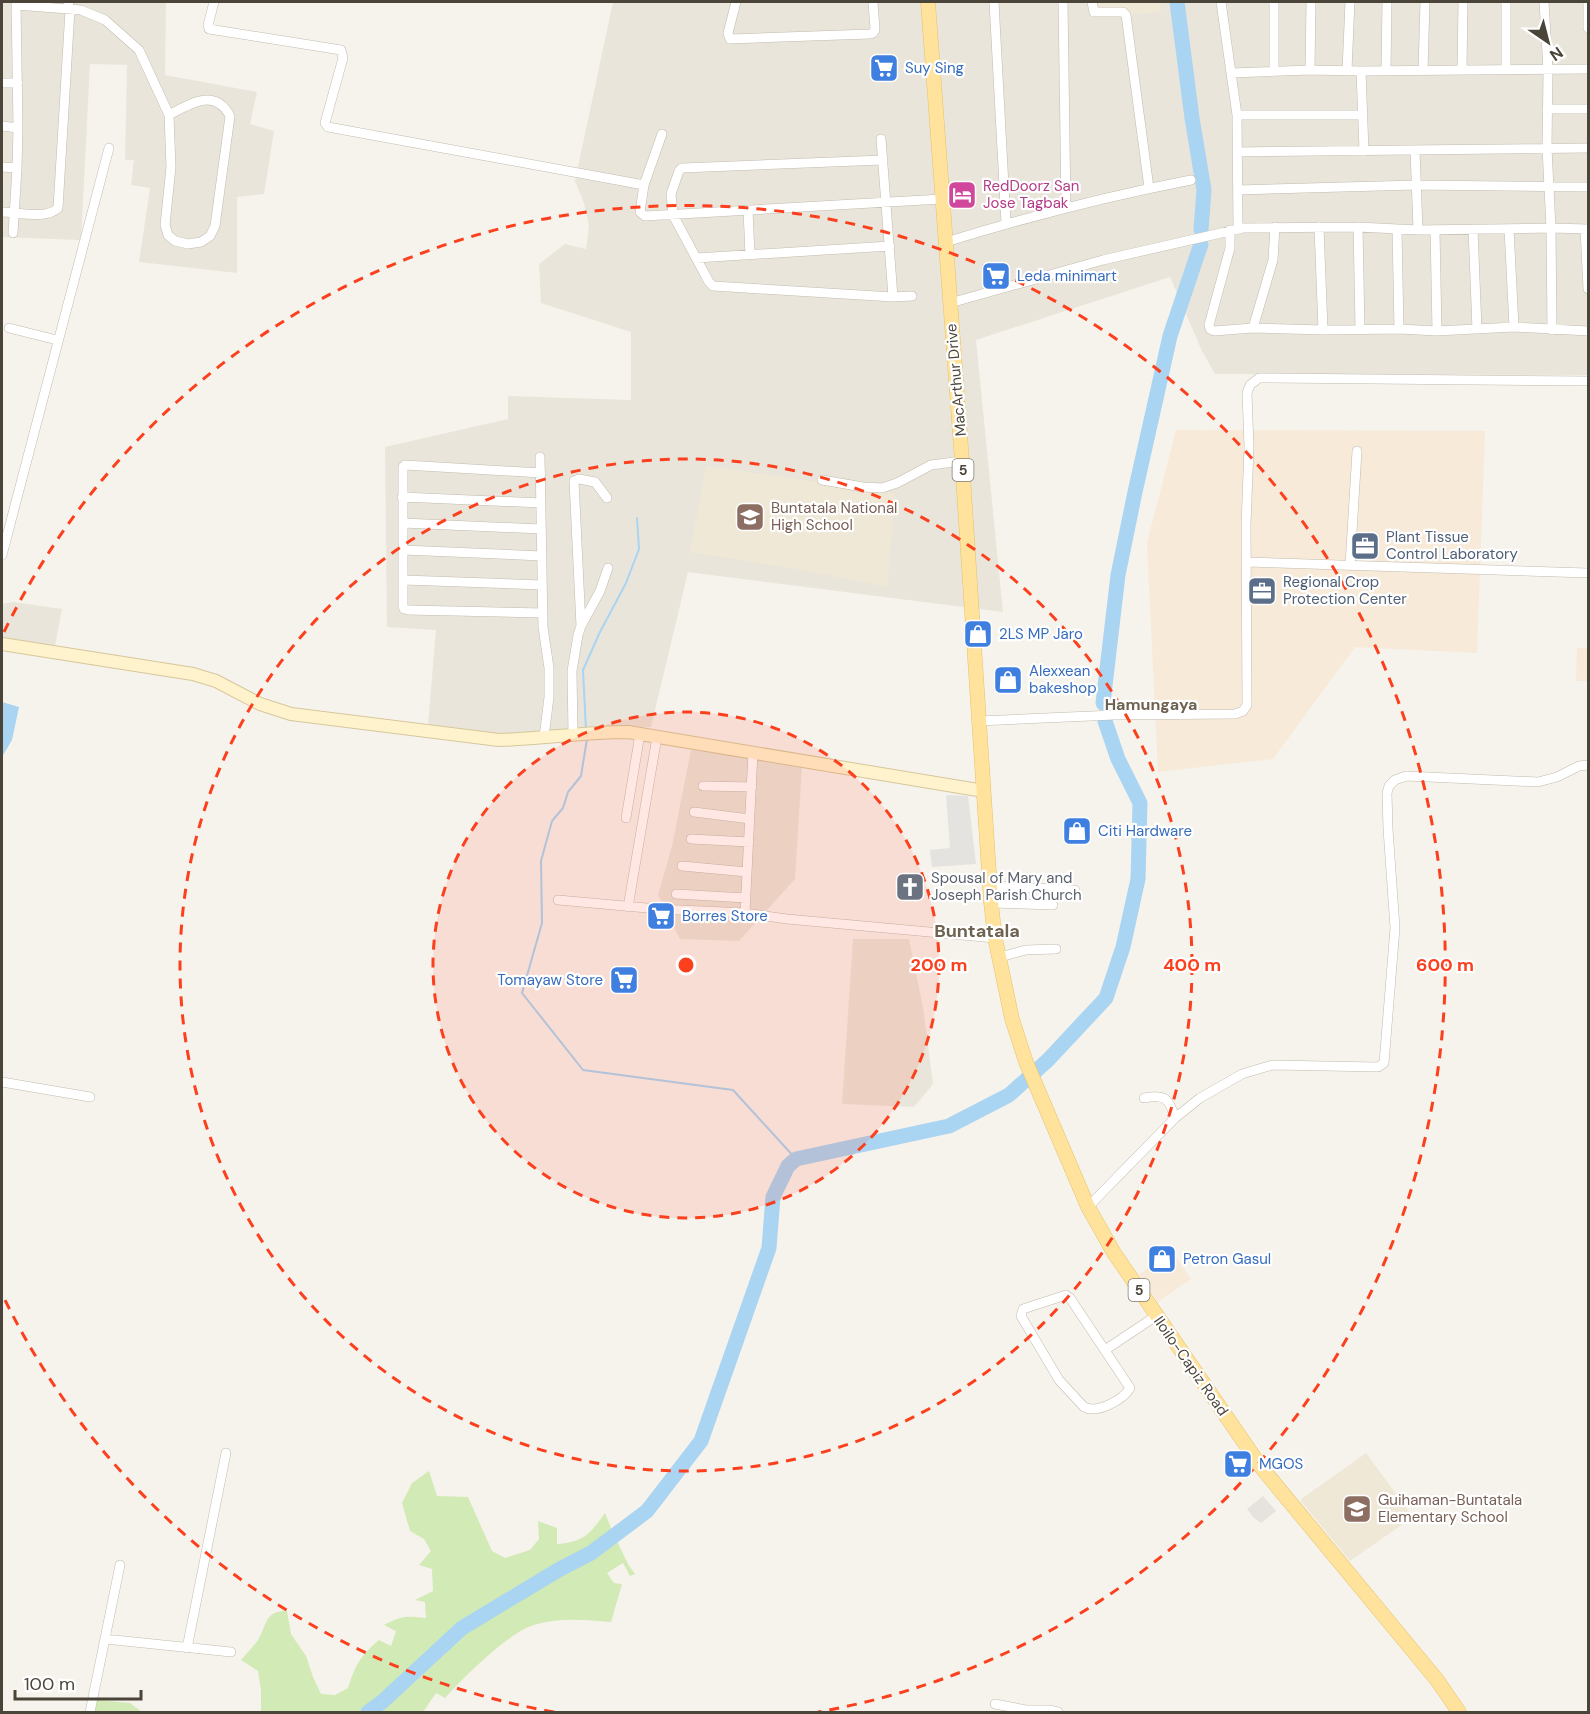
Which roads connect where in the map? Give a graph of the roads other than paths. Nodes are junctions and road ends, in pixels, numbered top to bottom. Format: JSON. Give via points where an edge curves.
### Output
{"nodes":[{"id":1,"x":214,"y":2,"type":"edge"},
{"id":2,"x":735,"y":2,"type":"edge"},
{"id":3,"x":873,"y":2,"type":"edge"},
{"id":4,"x":928,"y":2,"type":"edge"},
{"id":5,"x":994,"y":2,"type":"edge"},
{"id":6,"x":1063,"y":2,"type":"edge"},
{"id":7,"x":1092,"y":2,"type":"edge"},
{"id":8,"x":1221,"y":2,"type":"edge"},
{"id":9,"x":1274,"y":2,"type":"edge"},
{"id":10,"x":1311,"y":2,"type":"edge"},
{"id":11,"x":1350,"y":2,"type":"edge"},
{"id":12,"x":1387,"y":2,"type":"edge"},
{"id":13,"x":1425,"y":2,"type":"edge"},
{"id":14,"x":1463,"y":2,"type":"edge"},
{"id":15,"x":1506,"y":2,"type":"edge"},
{"id":16,"x":1544,"y":2,"type":"edge"},
{"id":17,"x":1588,"y":2,"type":"edge"},
{"id":18,"x":16,"y":3,"type":"edge"},
{"id":19,"x":69,"y":6,"type":"edge"},
{"id":20,"x":1588,"y":28,"type":"edge"},
{"id":21,"x":1588,"y":69,"type":"edge"},
{"id":22,"x":1310,"y":70,"type":"junction"},
{"id":23,"x":1347,"y":70,"type":"junction"},
{"id":24,"x":1386,"y":70,"type":"junction"},
{"id":25,"x":1423,"y":70,"type":"junction"},
{"id":26,"x":1462,"y":70,"type":"junction"},
{"id":27,"x":1506,"y":70,"type":"junction"},
{"id":28,"x":1548,"y":70,"type":"junction"},
{"id":29,"x":1361,"y":71,"type":"junction"},
{"id":30,"x":1274,"y":72,"type":"junction"},
{"id":31,"x":1232,"y":73,"type":"junction"},
{"id":32,"x":2,"y":83,"type":"edge"},
{"id":33,"x":18,"y":83,"type":"junction"},
{"id":34,"x":1547,"y":109,"type":"junction"},
{"id":35,"x":1588,"y":109,"type":"edge"},
{"id":36,"x":169,"y":115,"type":"junction"},
{"id":37,"x":1237,"y":115,"type":"junction"},
{"id":38,"x":1362,"y":115,"type":"junction"},
{"id":39,"x":2,"y":126,"type":"edge"},
{"id":40,"x":18,"y":128,"type":"junction"},
{"id":41,"x":662,"y":134,"type":"dead end"},
{"id":42,"x":881,"y":139,"type":"dead end"},
{"id":43,"x":109,"y":148,"type":"dead end"},
{"id":44,"x":1547,"y":148,"type":"junction"},
{"id":45,"x":1588,"y":148,"type":"edge"},
{"id":46,"x":1415,"y":150,"type":"junction"},
{"id":47,"x":1364,"y":151,"type":"junction"},
{"id":48,"x":1237,"y":152,"type":"junction"},
{"id":49,"x":883,"y":160,"type":"junction"},
{"id":50,"x":2,"y":167,"type":"edge"},
{"id":51,"x":17,"y":168,"type":"junction"},
{"id":52,"x":1191,"y":180,"type":"dead end"},
{"id":53,"x":644,"y":185,"type":"junction"},
{"id":54,"x":1416,"y":185,"type":"junction"},
{"id":55,"x":1588,"y":186,"type":"edge"},
{"id":56,"x":1548,"y":187,"type":"junction"},
{"id":57,"x":1149,"y":188,"type":"junction"},
{"id":58,"x":1238,"y":190,"type":"junction"},
{"id":59,"x":942,"y":200,"type":"junction"},
{"id":60,"x":887,"y":201,"type":"junction"},
{"id":61,"x":1066,"y":208,"type":"junction"},
{"id":62,"x":748,"y":210,"type":"junction"},
{"id":63,"x":2,"y":212,"type":"edge"},
{"id":64,"x":15,"y":212,"type":"junction"},
{"id":65,"x":673,"y":215,"type":"junction"},
{"id":66,"x":1006,"y":223,"type":"junction"},
{"id":67,"x":1275,"y":227,"type":"junction"},
{"id":68,"x":1318,"y":227,"type":"junction"},
{"id":69,"x":1358,"y":227,"type":"junction"},
{"id":70,"x":1551,"y":228,"type":"junction"},
{"id":71,"x":1234,"y":229,"type":"junction"},
{"id":72,"x":1397,"y":229,"type":"junction"},
{"id":73,"x":1473,"y":229,"type":"junction"},
{"id":74,"x":1509,"y":229,"type":"junction"},
{"id":75,"x":1587,"y":229,"type":"edge"},
{"id":76,"x":1418,"y":230,"type":"junction"},
{"id":77,"x":1435,"y":230,"type":"junction"},
{"id":78,"x":13,"y":233,"type":"dead end"},
{"id":79,"x":946,"y":242,"type":"junction"},
{"id":80,"x":890,"y":246,"type":"junction"},
{"id":81,"x":750,"y":255,"type":"junction"},
{"id":82,"x":696,"y":258,"type":"junction"},
{"id":83,"x":1588,"y":289,"type":"edge"},
{"id":84,"x":912,"y":296,"type":"dead end"},
{"id":85,"x":893,"y":297,"type":"junction"},
{"id":86,"x":950,"y":303,"type":"junction"},
{"id":87,"x":1514,"y":327,"type":"junction"},
{"id":88,"x":9,"y":328,"type":"dead end"},
{"id":89,"x":1254,"y":328,"type":"junction"},
{"id":90,"x":1398,"y":328,"type":"junction"},
{"id":91,"x":1360,"y":329,"type":"junction"},
{"id":92,"x":1477,"y":329,"type":"junction"},
{"id":93,"x":1323,"y":330,"type":"junction"},
{"id":94,"x":1552,"y":330,"type":"junction"},
{"id":95,"x":1437,"y":331,"type":"junction"},
{"id":96,"x":1588,"y":331,"type":"edge"},
{"id":97,"x":57,"y":340,"type":"junction"},
{"id":98,"x":1588,"y":381,"type":"edge"},
{"id":99,"x":1357,"y":451,"type":"dead end"},
{"id":100,"x":540,"y":457,"type":"dead end"},
{"id":101,"x":962,"y":461,"type":"junction"},
{"id":102,"x":541,"y":473,"type":"junction"},
{"id":103,"x":822,"y":480,"type":"dead end"},
{"id":104,"x":402,"y":497,"type":"junction"},
{"id":105,"x":607,"y":498,"type":"dead end"},
{"id":106,"x":541,"y":502,"type":"junction"},
{"id":107,"x":403,"y":523,"type":"junction"},
{"id":108,"x":541,"y":529,"type":"junction"},
{"id":109,"x":403,"y":550,"type":"junction"},
{"id":110,"x":2,"y":555,"type":"edge"},
{"id":111,"x":542,"y":556,"type":"junction"},
{"id":112,"x":1246,"y":562,"type":"junction"},
{"id":113,"x":1350,"y":565,"type":"junction"},
{"id":114,"x":608,"y":568,"type":"dead end"},
{"id":115,"x":1588,"y":573,"type":"edge"},
{"id":116,"x":404,"y":580,"type":"junction"},
{"id":117,"x":542,"y":585,"type":"junction"},
{"id":118,"x":543,"y":613,"type":"junction"},
{"id":119,"x":581,"y":626,"type":"junction"},
{"id":120,"x":2,"y":644,"type":"edge"},
{"id":121,"x":980,"y":721,"type":"junction"},
{"id":122,"x":576,"y":734,"type":"junction"},
{"id":123,"x":640,"y":734,"type":"junction"},
{"id":124,"x":544,"y":737,"type":"junction"},
{"id":125,"x":657,"y":737,"type":"junction"},
{"id":126,"x":753,"y":752,"type":"junction"},
{"id":127,"x":1588,"y":765,"type":"edge"},
{"id":128,"x":702,"y":786,"type":"dead end"},
{"id":129,"x":752,"y":787,"type":"junction"},
{"id":130,"x":984,"y":791,"type":"junction"},
{"id":131,"x":694,"y":812,"type":"dead end"},
{"id":132,"x":626,"y":818,"type":"dead end"},
{"id":133,"x":750,"y":819,"type":"junction"},
{"id":134,"x":691,"y":839,"type":"dead end"},
{"id":135,"x":749,"y":842,"type":"junction"},
{"id":136,"x":682,"y":866,"type":"dead end"},
{"id":137,"x":747,"y":872,"type":"junction"},
{"id":138,"x":990,"y":886,"type":"junction"},
{"id":139,"x":1075,"y":890,"type":"dead end"},
{"id":140,"x":676,"y":894,"type":"dead end"},
{"id":141,"x":746,"y":898,"type":"junction"},
{"id":142,"x":558,"y":900,"type":"dead end"},
{"id":143,"x":991,"y":903,"type":"junction"},
{"id":144,"x":1053,"y":905,"type":"dead end"},
{"id":145,"x":628,"y":907,"type":"junction"},
{"id":146,"x":745,"y":913,"type":"junction"},
{"id":147,"x":995,"y":938,"type":"junction"},
{"id":148,"x":1056,"y":949,"type":"dead end"},
{"id":149,"x":1000,"y":957,"type":"junction"},
{"id":150,"x":2,"y":1082,"type":"edge"},
{"id":151,"x":90,"y":1097,"type":"dead end"},
{"id":152,"x":1144,"y":1098,"type":"dead end"},
{"id":153,"x":1176,"y":1118,"type":"junction"},
{"id":154,"x":1088,"y":1207,"type":"junction"},
{"id":155,"x":1155,"y":1316,"type":"junction"},
{"id":156,"x":1105,"y":1350,"type":"junction"},
{"id":157,"x":226,"y":1453,"type":"dead end"},
{"id":158,"x":120,"y":1565,"type":"dead end"},
{"id":159,"x":105,"y":1640,"type":"junction"},
{"id":160,"x":187,"y":1648,"type":"junction"},
{"id":161,"x":231,"y":1652,"type":"dead end"},
{"id":162,"x":995,"y":1704,"type":"dead end"},
{"id":163,"x":1025,"y":1711,"type":"edge"},
{"id":164,"x":90,"y":1713,"type":"edge"},
{"id":165,"x":1058,"y":1713,"type":"edge"},
{"id":166,"x":1459,"y":1713,"type":"edge"}],
"edges":[{"from":1,"to":53,"type":"street","via":[[209,28],[341,50],[343,58],[325,123],[328,127]]},
{"from":2,"to":3,"type":"street","via":[[730,39],[870,34],[875,30]]},
{"from":4,"to":59,"type":"main road","name":"MacArthur Drive","number":"5"},
{"from":5,"to":66,"type":"street"},
{"from":6,"to":61,"type":"street"},
{"from":7,"to":57,"type":"street","via":[[1094,12],[1126,15]]},
{"from":8,"to":31,"type":"street"},
{"from":9,"to":30,"type":"street"},
{"from":10,"to":22,"type":"street"},
{"from":11,"to":23,"type":"street"},
{"from":12,"to":24,"type":"street"},
{"from":13,"to":25,"type":"street"},
{"from":14,"to":26,"type":"street"},
{"from":15,"to":27,"type":"street"},
{"from":16,"to":28,"type":"street"},
{"from":17,"to":20,"type":"street"},
{"from":18,"to":19,"type":"street"},
{"from":18,"to":33,"type":"street"},
{"from":19,"to":36,"type":"street","via":[[105,20],[139,50]]},
{"from":19,"to":64,"type":"street","via":[[58,208],[46,215]]},
{"from":21,"to":28,"type":"street"},
{"from":22,"to":23,"type":"street"},
{"from":22,"to":30,"type":"street"},
{"from":23,"to":29,"type":"street"},
{"from":24,"to":25,"type":"street"},
{"from":24,"to":29,"type":"street"},
{"from":25,"to":26,"type":"street"},
{"from":26,"to":27,"type":"street"},
{"from":27,"to":28,"type":"street"},
{"from":28,"to":34,"type":"street"},
{"from":29,"to":38,"type":"street"},
{"from":30,"to":31,"type":"street"},
{"from":31,"to":37,"type":"street"},
{"from":32,"to":33,"type":"street"},
{"from":33,"to":40,"type":"street"},
{"from":34,"to":35,"type":"street"},
{"from":34,"to":44,"type":"street"},
{"from":36,"to":36,"type":"street","via":[[195,101],[214,100],[224,105],[230,116],[215,226],[201,242],[175,241],[168,236],[165,225],[171,167]]},
{"from":37,"to":38,"type":"street"},
{"from":37,"to":48,"type":"street"},
{"from":38,"to":47,"type":"street"},
{"from":39,"to":40,"type":"street"},
{"from":40,"to":51,"type":"street"},
{"from":41,"to":53,"type":"street"},
{"from":42,"to":49,"type":"street"},
{"from":43,"to":97,"type":"street"},
{"from":44,"to":45,"type":"street"},
{"from":44,"to":46,"type":"street"},
{"from":44,"to":56,"type":"street"},
{"from":46,"to":47,"type":"street"},
{"from":46,"to":54,"type":"street"},
{"from":47,"to":48,"type":"street"},
{"from":48,"to":58,"type":"street"},
{"from":49,"to":60,"type":"street"},
{"from":49,"to":65,"type":"street","via":[[686,167],[679,171],[671,194]]},
{"from":50,"to":51,"type":"street"},
{"from":51,"to":64,"type":"street"},
{"from":52,"to":57,"type":"street"},
{"from":53,"to":65,"type":"street","via":[[642,215]]},
{"from":54,"to":56,"type":"street"},
{"from":54,"to":58,"type":"street"},
{"from":54,"to":76,"type":"street"},
{"from":55,"to":56,"type":"street"},
{"from":56,"to":70,"type":"street"},
{"from":57,"to":61,"type":"street"},
{"from":58,"to":71,"type":"street"},
{"from":59,"to":60,"type":"street"},
{"from":59,"to":79,"type":"main road","name":"MacArthur Drive","number":"5"},
{"from":60,"to":62,"type":"street"},
{"from":60,"to":80,"type":"street"},
{"from":61,"to":66,"type":"street"},
{"from":62,"to":65,"type":"street"},
{"from":62,"to":81,"type":"street"},
{"from":63,"to":64,"type":"street"},
{"from":64,"to":78,"type":"street"},
{"from":65,"to":82,"type":"street"},
{"from":66,"to":79,"type":"street"},
{"from":67,"to":68,"type":"street"},
{"from":67,"to":71,"type":"street"},
{"from":67,"to":89,"type":"street","via":[[1273,260]]},
{"from":68,"to":69,"type":"street"},
{"from":68,"to":93,"type":"street"},
{"from":69,"to":72,"type":"street"},
{"from":69,"to":91,"type":"street"},
{"from":70,"to":74,"type":"street"},
{"from":70,"to":75,"type":"street"},
{"from":70,"to":94,"type":"street"},
{"from":71,"to":86,"type":"street"},
{"from":71,"to":89,"type":"street","via":[[1209,325],[1214,331]]},
{"from":72,"to":76,"type":"street"},
{"from":72,"to":90,"type":"street"},
{"from":73,"to":74,"type":"street"},
{"from":73,"to":77,"type":"street"},
{"from":73,"to":92,"type":"street"},
{"from":74,"to":87,"type":"street"},
{"from":75,"to":83,"type":"street"},
{"from":76,"to":77,"type":"street"},
{"from":77,"to":95,"type":"street"},
{"from":79,"to":86,"type":"main road","name":"MacArthur Drive","number":"5"},
{"from":80,"to":81,"type":"street"},
{"from":80,"to":85,"type":"street"},
{"from":81,"to":82,"type":"street"},
{"from":82,"to":85,"type":"street","via":[[713,286]]},
{"from":84,"to":85,"type":"street"},
{"from":86,"to":101,"type":"main road","name":"MacArthur Drive","number":"5"},
{"from":87,"to":92,"type":"street"},
{"from":87,"to":94,"type":"street"},
{"from":88,"to":97,"type":"street"},
{"from":89,"to":93,"type":"street"},
{"from":90,"to":91,"type":"street"},
{"from":90,"to":95,"type":"street"},
{"from":91,"to":93,"type":"street"},
{"from":92,"to":95,"type":"street"},
{"from":94,"to":96,"type":"street"},
{"from":97,"to":110,"type":"street"},
{"from":98,"to":112,"type":"street","via":[[1259,378],[1250,385],[1248,393]]},
{"from":99,"to":113,"type":"street"},
{"from":100,"to":102,"type":"street"},
{"from":101,"to":103,"type":"street","via":[[931,465],[882,488]]},
{"from":101,"to":121,"type":"main road","name":"MacArthur Drive","number":"5"},
{"from":102,"to":104,"type":"street","via":[[405,465]]},
{"from":102,"to":106,"type":"street"},
{"from":104,"to":106,"type":"street"},
{"from":104,"to":107,"type":"street"},
{"from":105,"to":119,"type":"street","via":[[595,482],[574,481]]},
{"from":106,"to":108,"type":"street"},
{"from":107,"to":108,"type":"street"},
{"from":107,"to":109,"type":"street"},
{"from":108,"to":111,"type":"street"},
{"from":109,"to":111,"type":"street"},
{"from":109,"to":116,"type":"street"},
{"from":111,"to":117,"type":"street"},
{"from":112,"to":113,"type":"street"},
{"from":112,"to":121,"type":"street","via":[[1247,705],[1243,711]]},
{"from":113,"to":115,"type":"street"},
{"from":114,"to":119,"type":"street"},
{"from":116,"to":117,"type":"street"},
{"from":116,"to":118,"type":"street","via":[[403,606],[408,610]]},
{"from":117,"to":118,"type":"street"},
{"from":118,"to":124,"type":"street","via":[[549,668]]},
{"from":119,"to":122,"type":"street","via":[[572,671]]},
{"from":120,"to":124,"type":"street","via":[[193,674],[291,714],[499,740]]},
{"from":121,"to":130,"type":"main road","name":"MacArthur Drive","number":"5"},
{"from":122,"to":123,"type":"street"},
{"from":122,"to":124,"type":"street"},
{"from":123,"to":125,"type":"street"},
{"from":123,"to":132,"type":"street"},
{"from":125,"to":126,"type":"street"},
{"from":125,"to":145,"type":"street"},
{"from":126,"to":129,"type":"street"},
{"from":126,"to":130,"type":"street"},
{"from":127,"to":153,"type":"street","via":[[1538,782],[1406,776],[1395,780],[1387,793],[1395,928],[1384,1063],[1378,1067],[1259,1068],[1200,1098]]},
{"from":128,"to":129,"type":"street"},
{"from":129,"to":133,"type":"street"},
{"from":130,"to":138,"type":"main road","name":"MacArthur Drive","number":"5"},
{"from":131,"to":133,"type":"street"},
{"from":133,"to":135,"type":"street"},
{"from":134,"to":135,"type":"street"},
{"from":135,"to":137,"type":"street"},
{"from":136,"to":137,"type":"street"},
{"from":137,"to":141,"type":"street"},
{"from":138,"to":139,"type":"street"},
{"from":138,"to":143,"type":"main road","name":"MacArthur Drive","number":"5"},
{"from":140,"to":141,"type":"street"},
{"from":141,"to":146,"type":"street"},
{"from":142,"to":145,"type":"street"},
{"from":143,"to":144,"type":"street"},
{"from":143,"to":147,"type":"main road","name":"MacArthur Drive","number":"5"},
{"from":145,"to":146,"type":"street"},
{"from":146,"to":147,"type":"street"},
{"from":147,"to":149,"type":"main road","name":"Iloilo-Capiz Road","number":"5"},
{"from":148,"to":149,"type":"street","via":[[1026,950]]},
{"from":149,"to":154,"type":"main road","name":"Iloilo-Capiz Road","number":"5","via":[[1012,1019],[1026,1062]]},
{"from":150,"to":151,"type":"street"},
{"from":152,"to":153,"type":"street","via":[[1156,1096],[1167,1100]]},
{"from":153,"to":154,"type":"street"},
{"from":154,"to":155,"type":"main road","name":"Iloilo-Capiz Road","number":"5"},
{"from":155,"to":156,"type":"street"},
{"from":155,"to":166,"type":"main road","name":"Iloilo-Capiz Road","number":"5","via":[[1261,1467],[1437,1680]]},
{"from":156,"to":156,"type":"street","via":[[1066,1295],[1022,1311],[1023,1320],[1059,1380],[1089,1409],[1111,1403],[1129,1390]]},
{"from":157,"to":160,"type":"street"},
{"from":158,"to":159,"type":"street"},
{"from":159,"to":160,"type":"street"},
{"from":159,"to":164,"type":"street"},
{"from":160,"to":161,"type":"street"},
{"from":162,"to":163,"type":"street"},
{"from":163,"to":165,"type":"street"}]}
